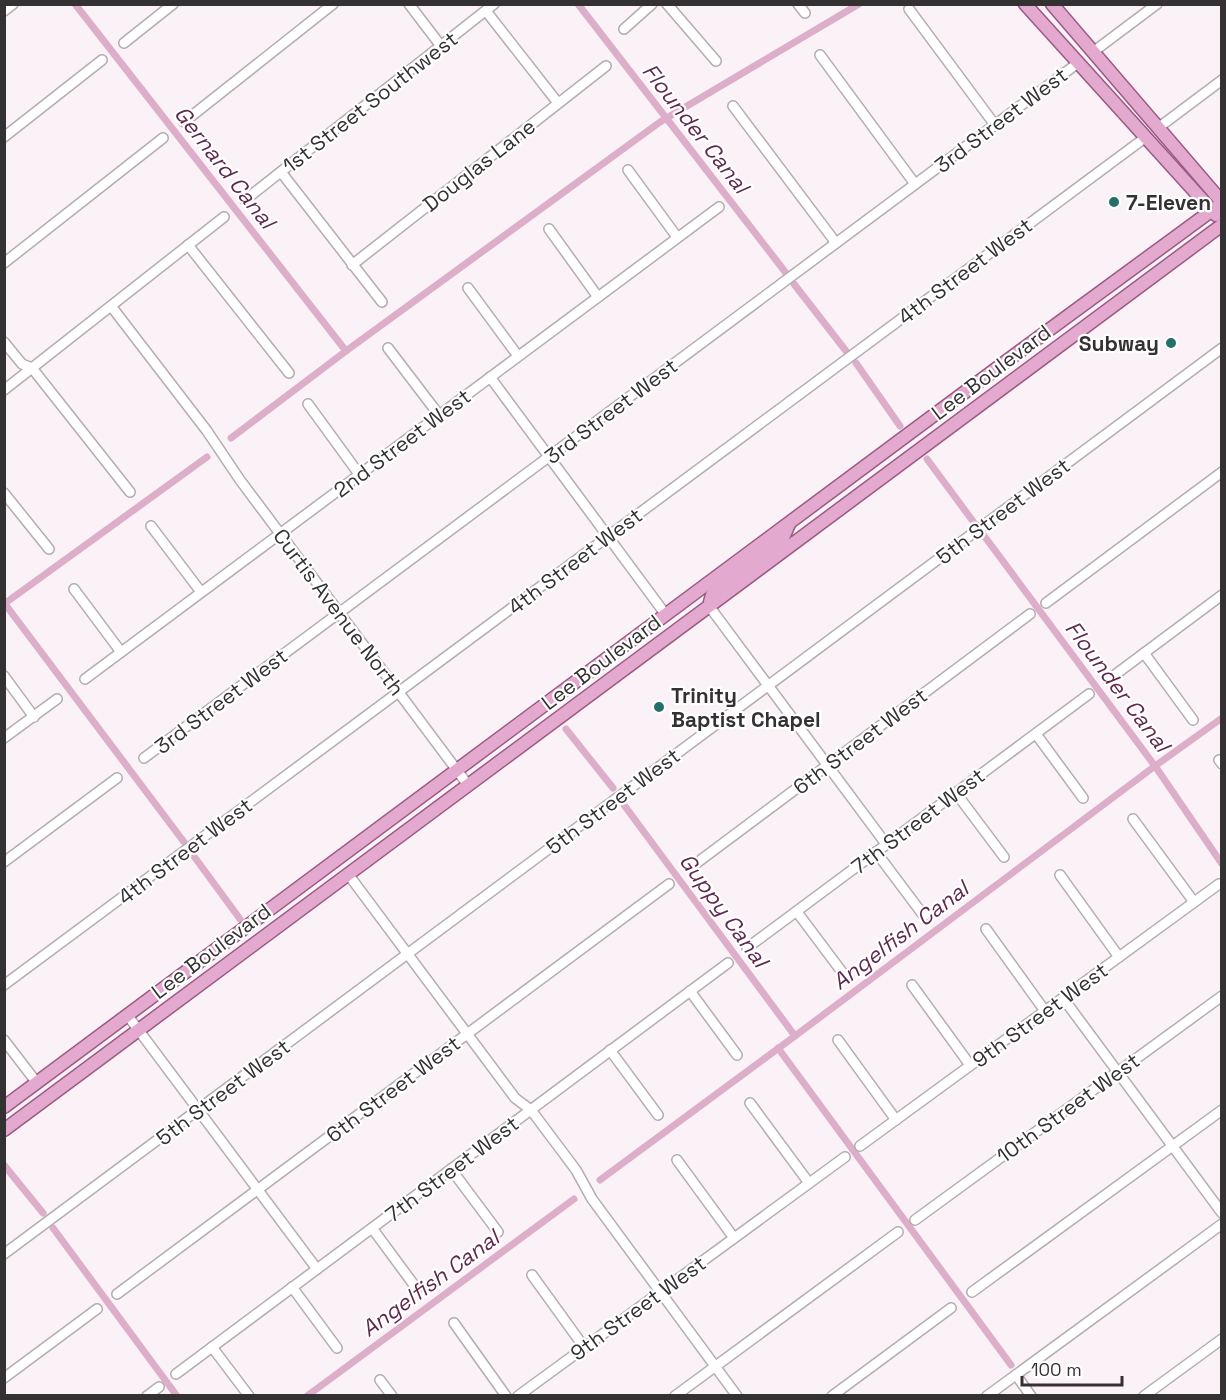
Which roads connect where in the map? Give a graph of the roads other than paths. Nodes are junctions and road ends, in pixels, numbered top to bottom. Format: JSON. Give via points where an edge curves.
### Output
{"nodes":[{"id":1,"x":13,"y":4,"type":"edge"},
{"id":2,"x":173,"y":4,"type":"edge"},
{"id":3,"x":333,"y":4,"type":"edge"},
{"id":4,"x":408,"y":4,"type":"edge"},
{"id":5,"x":494,"y":4,"type":"edge"},
{"id":6,"x":652,"y":4,"type":"edge"},
{"id":7,"x":668,"y":4,"type":"edge"},
{"id":8,"x":798,"y":4,"type":"edge"},
{"id":9,"x":1025,"y":4,"type":"edge"},
{"id":10,"x":1032,"y":4,"type":"edge"},
{"id":11,"x":1052,"y":4,"type":"edge"},
{"id":12,"x":1156,"y":4,"type":"edge"},
{"id":13,"x":909,"y":9,"type":"dead end"},
{"id":14,"x":4,"y":11,"type":"edge"},
{"id":15,"x":486,"y":11,"type":"junction"},
{"id":16,"x":805,"y":12,"type":"dead end"},
{"id":17,"x":624,"y":29,"type":"dead end"},
{"id":18,"x":124,"y":43,"type":"dead end"},
{"id":19,"x":441,"y":46,"type":"junction"},
{"id":20,"x":1093,"y":52,"type":"junction"},
{"id":21,"x":820,"y":55,"type":"dead end"},
{"id":22,"x":102,"y":60,"type":"dead end"},
{"id":23,"x":716,"y":61,"type":"dead end"},
{"id":24,"x":1078,"y":63,"type":"junction"},
{"id":25,"x":606,"y":66,"type":"dead end"},
{"id":26,"x":1221,"y":80,"type":"edge"},
{"id":27,"x":558,"y":103,"type":"junction"},
{"id":28,"x":733,"y":105,"type":"dead end"},
{"id":29,"x":184,"y":122,"type":"dead end"},
{"id":30,"x":995,"y":125,"type":"junction"},
{"id":31,"x":1158,"y":128,"type":"junction"},
{"id":32,"x":1146,"y":136,"type":"junction"},
{"id":33,"x":4,"y":137,"type":"edge"},
{"id":34,"x":163,"y":138,"type":"dead end"},
{"id":35,"x":628,"y":170,"type":"dead end"},
{"id":36,"x":280,"y":172,"type":"junction"},
{"id":37,"x":915,"y":184,"type":"junction"},
{"id":38,"x":245,"y":200,"type":"dead end"},
{"id":39,"x":1218,"y":205,"type":"edge"},
{"id":40,"x":719,"y":207,"type":"dead end"},
{"id":41,"x":224,"y":217,"type":"dead end"},
{"id":42,"x":1221,"y":223,"type":"edge"},
{"id":43,"x":549,"y":229,"type":"dead end"},
{"id":44,"x":677,"y":237,"type":"junction"},
{"id":45,"x":836,"y":243,"type":"junction"},
{"id":46,"x":188,"y":245,"type":"junction"},
{"id":47,"x":4,"y":263,"type":"edge"},
{"id":48,"x":352,"y":265,"type":"junction"},
{"id":49,"x":468,"y":288,"type":"dead end"},
{"id":50,"x":598,"y":297,"type":"junction"},
{"id":51,"x":382,"y":303,"type":"dead end"},
{"id":52,"x":111,"y":306,"type":"junction"},
{"id":53,"x":4,"y":342,"type":"edge"},
{"id":54,"x":388,"y":348,"type":"dead end"},
{"id":55,"x":1221,"y":348,"type":"edge"},
{"id":56,"x":518,"y":356,"type":"junction"},
{"id":57,"x":32,"y":368,"type":"junction"},
{"id":58,"x":289,"y":373,"type":"dead end"},
{"id":59,"x":490,"y":377,"type":"junction"},
{"id":60,"x":4,"y":390,"type":"edge"},
{"id":61,"x":308,"y":404,"type":"dead end"},
{"id":62,"x":439,"y":415,"type":"junction"},
{"id":63,"x":549,"y":456,"type":"junction"},
{"id":64,"x":1221,"y":472,"type":"edge"},
{"id":65,"x":359,"y":474,"type":"junction"},
{"id":66,"x":130,"y":492,"type":"dead end"},
{"id":67,"x":4,"y":493,"type":"edge"},
{"id":68,"x":790,"y":523,"type":"junction"},
{"id":69,"x":151,"y":526,"type":"dead end"},
{"id":70,"x":280,"y":533,"type":"junction"},
{"id":71,"x":608,"y":536,"type":"junction"},
{"id":72,"x":49,"y":549,"type":"dead end"},
{"id":73,"x":74,"y":589,"type":"dead end"},
{"id":74,"x":201,"y":592,"type":"junction"},
{"id":75,"x":1221,"y":595,"type":"edge"},
{"id":76,"x":1046,"y":603,"type":"dead end"},
{"id":77,"x":709,"y":606,"type":"junction"},
{"id":78,"x":339,"y":613,"type":"junction"},
{"id":79,"x":1030,"y":614,"type":"dead end"},
{"id":80,"x":666,"y":615,"type":"junction"},
{"id":81,"x":121,"y":652,"type":"junction"},
{"id":82,"x":1144,"y":654,"type":"junction"},
{"id":83,"x":4,"y":676,"type":"edge"},
{"id":84,"x":85,"y":679,"type":"dead end"},
{"id":85,"x":1108,"y":680,"type":"dead end"},
{"id":86,"x":768,"y":686,"type":"junction"},
{"id":87,"x":398,"y":693,"type":"junction"},
{"id":88,"x":1089,"y":694,"type":"dead end"},
{"id":89,"x":588,"y":696,"type":"junction"},
{"id":90,"x":57,"y":699,"type":"dead end"},
{"id":91,"x":34,"y":717,"type":"junction"},
{"id":92,"x":1193,"y":720,"type":"dead end"},
{"id":93,"x":1036,"y":734,"type":"junction"},
{"id":94,"x":4,"y":738,"type":"edge"},
{"id":95,"x":144,"y":758,"type":"dead end"},
{"id":96,"x":827,"y":765,"type":"junction"},
{"id":97,"x":457,"y":770,"type":"junction"},
{"id":98,"x":117,"y":778,"type":"dead end"},
{"id":99,"x":468,"y":785,"type":"junction"},
{"id":100,"x":956,"y":793,"type":"junction"},
{"id":101,"x":1083,"y":798,"type":"dead end"},
{"id":102,"x":405,"y":810,"type":"junction"},
{"id":103,"x":1133,"y":819,"type":"dead end"},
{"id":104,"x":886,"y":844,"type":"junction"},
{"id":105,"x":876,"y":852,"type":"junction"},
{"id":106,"x":1004,"y":857,"type":"dead end"},
{"id":107,"x":4,"y":862,"type":"edge"},
{"id":108,"x":690,"y":868,"type":"dead end"},
{"id":109,"x":348,"y":874,"type":"junction"},
{"id":110,"x":1060,"y":875,"type":"dead end"},
{"id":111,"x":669,"y":884,"type":"dead end"},
{"id":112,"x":1219,"y":884,"type":"dead end"},
{"id":113,"x":1194,"y":902,"type":"junction"},
{"id":114,"x":797,"y":912,"type":"junction"},
{"id":115,"x":924,"y":916,"type":"dead end"},
{"id":116,"x":986,"y":929,"type":"dead end"},
{"id":117,"x":747,"y":948,"type":"dead end"},
{"id":118,"x":408,"y":954,"type":"junction"},
{"id":119,"x":1119,"y":957,"type":"junction"},
{"id":120,"x":728,"y":963,"type":"dead end"},
{"id":121,"x":845,"y":976,"type":"dead end"},
{"id":122,"x":4,"y":985,"type":"edge"},
{"id":123,"x":912,"y":985,"type":"dead end"},
{"id":124,"x":690,"y":991,"type":"junction"},
{"id":125,"x":1221,"y":996,"type":"edge"},
{"id":126,"x":1063,"y":998,"type":"junction"},
{"id":127,"x":1045,"y":1011,"type":"junction"},
{"id":128,"x":128,"y":1016,"type":"junction"},
{"id":129,"x":139,"y":1030,"type":"junction"},
{"id":130,"x":467,"y":1034,"type":"junction"},
{"id":131,"x":4,"y":1040,"type":"edge"},
{"id":132,"x":838,"y":1040,"type":"dead end"},
{"id":133,"x":610,"y":1050,"type":"junction"},
{"id":134,"x":737,"y":1055,"type":"dead end"},
{"id":135,"x":970,"y":1065,"type":"junction"},
{"id":136,"x":1118,"y":1072,"type":"junction"},
{"id":137,"x":37,"y":1083,"type":"junction"},
{"id":138,"x":750,"y":1103,"type":"dead end"},
{"id":139,"x":4,"y":1107,"type":"edge"},
{"id":140,"x":198,"y":1110,"type":"junction"},
{"id":141,"x":531,"y":1110,"type":"junction"},
{"id":142,"x":1221,"y":1110,"type":"edge"},
{"id":143,"x":658,"y":1114,"type":"dead end"},
{"id":144,"x":4,"y":1120,"type":"edge"},
{"id":145,"x":896,"y":1120,"type":"junction"},
{"id":146,"x":4,"y":1130,"type":"edge"},
{"id":147,"x":860,"y":1146,"type":"dead end"},
{"id":148,"x":1172,"y":1146,"type":"junction"},
{"id":149,"x":845,"y":1157,"type":"dead end"},
{"id":150,"x":677,"y":1160,"type":"dead end"},
{"id":151,"x":451,"y":1169,"type":"junction"},
{"id":152,"x":809,"y":1183,"type":"junction"},
{"id":153,"x":257,"y":1190,"type":"junction"},
{"id":154,"x":1221,"y":1213,"type":"edge"},
{"id":155,"x":915,"y":1220,"type":"dead end"},
{"id":156,"x":1221,"y":1224,"type":"edge"},
{"id":157,"x":372,"y":1228,"type":"junction"},
{"id":158,"x":498,"y":1232,"type":"dead end"},
{"id":159,"x":898,"y":1232,"type":"dead end"},
{"id":160,"x":734,"y":1238,"type":"junction"},
{"id":161,"x":4,"y":1254,"type":"edge"},
{"id":162,"x":317,"y":1269,"type":"junction"},
{"id":163,"x":532,"y":1275,"type":"dead end"},
{"id":164,"x":292,"y":1287,"type":"junction"},
{"id":165,"x":417,"y":1289,"type":"dead end"},
{"id":166,"x":661,"y":1292,"type":"junction"},
{"id":167,"x":972,"y":1292,"type":"dead end"},
{"id":168,"x":117,"y":1294,"type":"dead end"},
{"id":169,"x":951,"y":1308,"type":"dead end"},
{"id":170,"x":97,"y":1309,"type":"dead end"},
{"id":171,"x":454,"y":1323,"type":"dead end"},
{"id":172,"x":1221,"y":1339,"type":"edge"},
{"id":173,"x":212,"y":1347,"type":"junction"},
{"id":174,"x":584,"y":1347,"type":"junction"},
{"id":175,"x":337,"y":1348,"type":"dead end"},
{"id":176,"x":715,"y":1366,"type":"junction"},
{"id":177,"x":176,"y":1374,"type":"dead end"},
{"id":178,"x":1016,"y":1375,"type":"junction"},
{"id":179,"x":4,"y":1378,"type":"edge"},
{"id":180,"x":380,"y":1380,"type":"dead end"},
{"id":181,"x":159,"y":1387,"type":"dead end"},
{"id":182,"x":147,"y":1395,"type":"edge"},
{"id":183,"x":249,"y":1395,"type":"edge"},
{"id":184,"x":392,"y":1395,"type":"edge"},
{"id":185,"x":506,"y":1395,"type":"edge"},
{"id":186,"x":518,"y":1395,"type":"edge"},
{"id":187,"x":675,"y":1395,"type":"edge"},
{"id":188,"x":737,"y":1395,"type":"edge"},
{"id":189,"x":831,"y":1395,"type":"edge"},
{"id":190,"x":987,"y":1395,"type":"edge"},
{"id":191,"x":1030,"y":1395,"type":"edge"},
{"id":192,"x":1144,"y":1395,"type":"edge"}],
"edges":[{"from":1,"to":14,"type":"street"},
{"from":2,"to":18,"type":"street"},
{"from":3,"to":29,"type":"street"},
{"from":4,"to":19,"type":"street"},
{"from":5,"to":15,"type":"street","name":"1st Street Southwest"},
{"from":6,"to":17,"type":"street"},
{"from":7,"to":23,"type":"street"},
{"from":8,"to":16,"type":"street"},
{"from":9,"to":24,"type":"main road"},
{"from":10,"to":20,"type":"main road","via":[[1077,52]]},
{"from":11,"to":20,"type":"main road"},
{"from":12,"to":20,"type":"street"},
{"from":13,"to":30,"type":"street"},
{"from":15,"to":19,"type":"street","name":"1st Street Southwest"},
{"from":15,"to":27,"type":"street"},
{"from":19,"to":36,"type":"street","name":"1st Street Southwest"},
{"from":20,"to":31,"type":"main road"},
{"from":21,"to":37,"type":"street"},
{"from":22,"to":33,"type":"street"},
{"from":24,"to":30,"type":"street","name":"3rd Street West"},
{"from":24,"to":32,"type":"main road"},
{"from":25,"to":27,"type":"street","name":"Douglas Lane"},
{"from":26,"to":31,"type":"street"},
{"from":27,"to":48,"type":"street","name":"Douglas Lane"},
{"from":28,"to":45,"type":"street"},
{"from":30,"to":37,"type":"street","name":"3rd Street West"},
{"from":31,"to":39,"type":"main road"},
{"from":32,"to":39,"type":"main road"},
{"from":32,"to":71,"type":"street","name":"4th Street West"},
{"from":34,"to":47,"type":"street"},
{"from":35,"to":44,"type":"street"},
{"from":36,"to":38,"type":"street","name":"1st Street Southwest"},
{"from":36,"to":48,"type":"street"},
{"from":37,"to":45,"type":"street","name":"3rd Street West"},
{"from":39,"to":42,"type":"main road"},
{"from":39,"to":68,"type":"main road","name":"Lee Boulevard"},
{"from":40,"to":44,"type":"street","name":"2nd Street West"},
{"from":41,"to":46,"type":"street"},
{"from":42,"to":77,"type":"main road","name":"Lee Boulevard"},
{"from":43,"to":50,"type":"street"},
{"from":44,"to":50,"type":"street","name":"2nd Street West"},
{"from":45,"to":63,"type":"street","name":"3rd Street West"},
{"from":46,"to":52,"type":"street"},
{"from":46,"to":58,"type":"street"},
{"from":48,"to":51,"type":"street"},
{"from":49,"to":56,"type":"street"},
{"from":50,"to":56,"type":"street","name":"2nd Street West"},
{"from":52,"to":57,"type":"street"},
{"from":52,"to":70,"type":"street","name":"Curtis Avenue North"},
{"from":53,"to":57,"type":"street","via":[[22,364]]},
{"from":54,"to":62,"type":"street"},
{"from":55,"to":86,"type":"street","name":"5th Street West"},
{"from":56,"to":59,"type":"street","name":"2nd Street West"},
{"from":57,"to":60,"type":"street"},
{"from":57,"to":66,"type":"street"},
{"from":59,"to":62,"type":"street","name":"2nd Street West"},
{"from":59,"to":63,"type":"street"},
{"from":61,"to":65,"type":"street"},
{"from":62,"to":65,"type":"street","name":"2nd Street West"},
{"from":63,"to":71,"type":"street"},
{"from":63,"to":78,"type":"street","name":"3rd Street West"},
{"from":64,"to":76,"type":"street"},
{"from":65,"to":70,"type":"street","name":"2nd Street West"},
{"from":67,"to":72,"type":"street"},
{"from":68,"to":77,"type":"main road","via":[[783,538],[772,548],[717,589]]},
{"from":68,"to":80,"type":"main road","name":"Lee Boulevard"},
{"from":69,"to":74,"type":"street"},
{"from":70,"to":74,"type":"street","name":"2nd Street West"},
{"from":70,"to":78,"type":"street","name":"Curtis Avenue North"},
{"from":71,"to":80,"type":"street"},
{"from":71,"to":87,"type":"street","name":"4th Street West"},
{"from":73,"to":81,"type":"street"},
{"from":74,"to":81,"type":"street","name":"2nd Street West"},
{"from":75,"to":82,"type":"street"},
{"from":77,"to":86,"type":"street"},
{"from":77,"to":89,"type":"main road","name":"Lee Boulevard"},
{"from":78,"to":87,"type":"street","name":"Curtis Avenue North"},
{"from":78,"to":95,"type":"street","name":"3rd Street West"},
{"from":79,"to":96,"type":"street","name":"6th Street West"},
{"from":80,"to":89,"type":"main road","via":[[664,629],[593,683]]},
{"from":80,"to":97,"type":"main road","name":"Lee Boulevard"},
{"from":81,"to":84,"type":"street","name":"2nd Street West"},
{"from":82,"to":85,"type":"street"},
{"from":82,"to":92,"type":"street"},
{"from":83,"to":91,"type":"street"},
{"from":86,"to":96,"type":"street"},
{"from":86,"to":118,"type":"street","name":"5th Street West"},
{"from":87,"to":97,"type":"street","name":"Curtis Avenue North"},
{"from":87,"to":122,"type":"street","name":"4th Street West"},
{"from":88,"to":93,"type":"street","name":"7th Street West"},
{"from":89,"to":99,"type":"main road","name":"Lee Boulevard"},
{"from":90,"to":91,"type":"street"},
{"from":91,"to":94,"type":"street"},
{"from":93,"to":100,"type":"street","name":"7th Street West"},
{"from":93,"to":101,"type":"street"},
{"from":96,"to":104,"type":"street"},
{"from":96,"to":108,"type":"street","name":"6th Street West"},
{"from":97,"to":99,"type":"street","name":"Curtis Avenue North"},
{"from":97,"to":102,"type":"main road","name":"Lee Boulevard"},
{"from":98,"to":107,"type":"street"},
{"from":99,"to":109,"type":"main road","name":"Lee Boulevard"},
{"from":100,"to":104,"type":"street","name":"7th Street West"},
{"from":100,"to":106,"type":"street"},
{"from":102,"to":109,"type":"main road","via":[[395,829],[354,860]]},
{"from":102,"to":128,"type":"main road","name":"Lee Boulevard"},
{"from":103,"to":113,"type":"street"},
{"from":104,"to":105,"type":"street","name":"7th Street West"},
{"from":105,"to":114,"type":"street","name":"7th Street West"},
{"from":105,"to":115,"type":"street"},
{"from":109,"to":118,"type":"street"},
{"from":109,"to":129,"type":"main road","name":"Lee Boulevard"},
{"from":110,"to":119,"type":"street"},
{"from":111,"to":130,"type":"street","name":"6th Street West"},
{"from":112,"to":113,"type":"street","name":"9th Street West"},
{"from":113,"to":119,"type":"street","name":"9th Street West"},
{"from":114,"to":117,"type":"street","name":"7th Street West"},
{"from":114,"to":121,"type":"street"},
{"from":116,"to":127,"type":"street"},
{"from":118,"to":130,"type":"street"},
{"from":118,"to":140,"type":"street","name":"5th Street West"},
{"from":119,"to":126,"type":"street","name":"9th Street West"},
{"from":120,"to":124,"type":"street","name":"7th Street West"},
{"from":123,"to":135,"type":"street"},
{"from":124,"to":133,"type":"street","name":"7th Street West"},
{"from":124,"to":134,"type":"street"},
{"from":125,"to":136,"type":"street","name":"10th Street West"},
{"from":126,"to":127,"type":"street","name":"9th Street West"},
{"from":126,"to":136,"type":"street"},
{"from":127,"to":135,"type":"street","name":"9th Street West"},
{"from":128,"to":129,"type":"street"},
{"from":128,"to":137,"type":"main road","name":"Lee Boulevard"},
{"from":129,"to":140,"type":"street"},
{"from":129,"to":146,"type":"main road","name":"Lee Boulevard"},
{"from":130,"to":141,"type":"street","via":[[514,1098]]},
{"from":130,"to":153,"type":"street","name":"6th Street West"},
{"from":131,"to":137,"type":"street"},
{"from":132,"to":145,"type":"street"},
{"from":133,"to":141,"type":"street","name":"7th Street West"},
{"from":133,"to":143,"type":"street"},
{"from":135,"to":145,"type":"street","name":"9th Street West"},
{"from":136,"to":148,"type":"street"},
{"from":136,"to":155,"type":"street","name":"10th Street West"},
{"from":137,"to":139,"type":"main road","name":"Lee Boulevard"},
{"from":137,"to":144,"type":"main road","via":[[33,1098]]},
{"from":138,"to":152,"type":"street"},
{"from":140,"to":153,"type":"street"},
{"from":140,"to":161,"type":"street","name":"5th Street West"},
{"from":141,"to":151,"type":"street","name":"7th Street West"},
{"from":141,"to":166,"type":"street"},
{"from":142,"to":148,"type":"street"},
{"from":145,"to":147,"type":"street","name":"9th Street West"},
{"from":148,"to":154,"type":"street"},
{"from":148,"to":167,"type":"street"},
{"from":149,"to":152,"type":"street","name":"9th Street West"},
{"from":150,"to":160,"type":"street"},
{"from":151,"to":157,"type":"street","name":"7th Street West"},
{"from":151,"to":158,"type":"street"},
{"from":152,"to":160,"type":"street","name":"9th Street West"},
{"from":153,"to":162,"type":"street"},
{"from":153,"to":168,"type":"street","name":"6th Street West"},
{"from":156,"to":178,"type":"street"},
{"from":157,"to":162,"type":"street","name":"7th Street West"},
{"from":157,"to":165,"type":"street"},
{"from":159,"to":176,"type":"street"},
{"from":160,"to":166,"type":"street","name":"9th Street West"},
{"from":162,"to":164,"type":"street","name":"7th Street West"},
{"from":163,"to":174,"type":"street"},
{"from":164,"to":173,"type":"street","name":"7th Street West"},
{"from":164,"to":175,"type":"street"},
{"from":166,"to":174,"type":"street","name":"9th Street West"},
{"from":166,"to":176,"type":"street"},
{"from":169,"to":189,"type":"street"},
{"from":170,"to":179,"type":"street"},
{"from":171,"to":185,"type":"street"},
{"from":172,"to":192,"type":"street"},
{"from":173,"to":177,"type":"street","name":"7th Street West"},
{"from":173,"to":183,"type":"street"},
{"from":174,"to":186,"type":"street","name":"9th Street West"},
{"from":176,"to":187,"type":"street"},
{"from":176,"to":188,"type":"street"},
{"from":178,"to":190,"type":"street"},
{"from":178,"to":191,"type":"street"},
{"from":180,"to":184,"type":"street"},
{"from":181,"to":182,"type":"street"}]}
